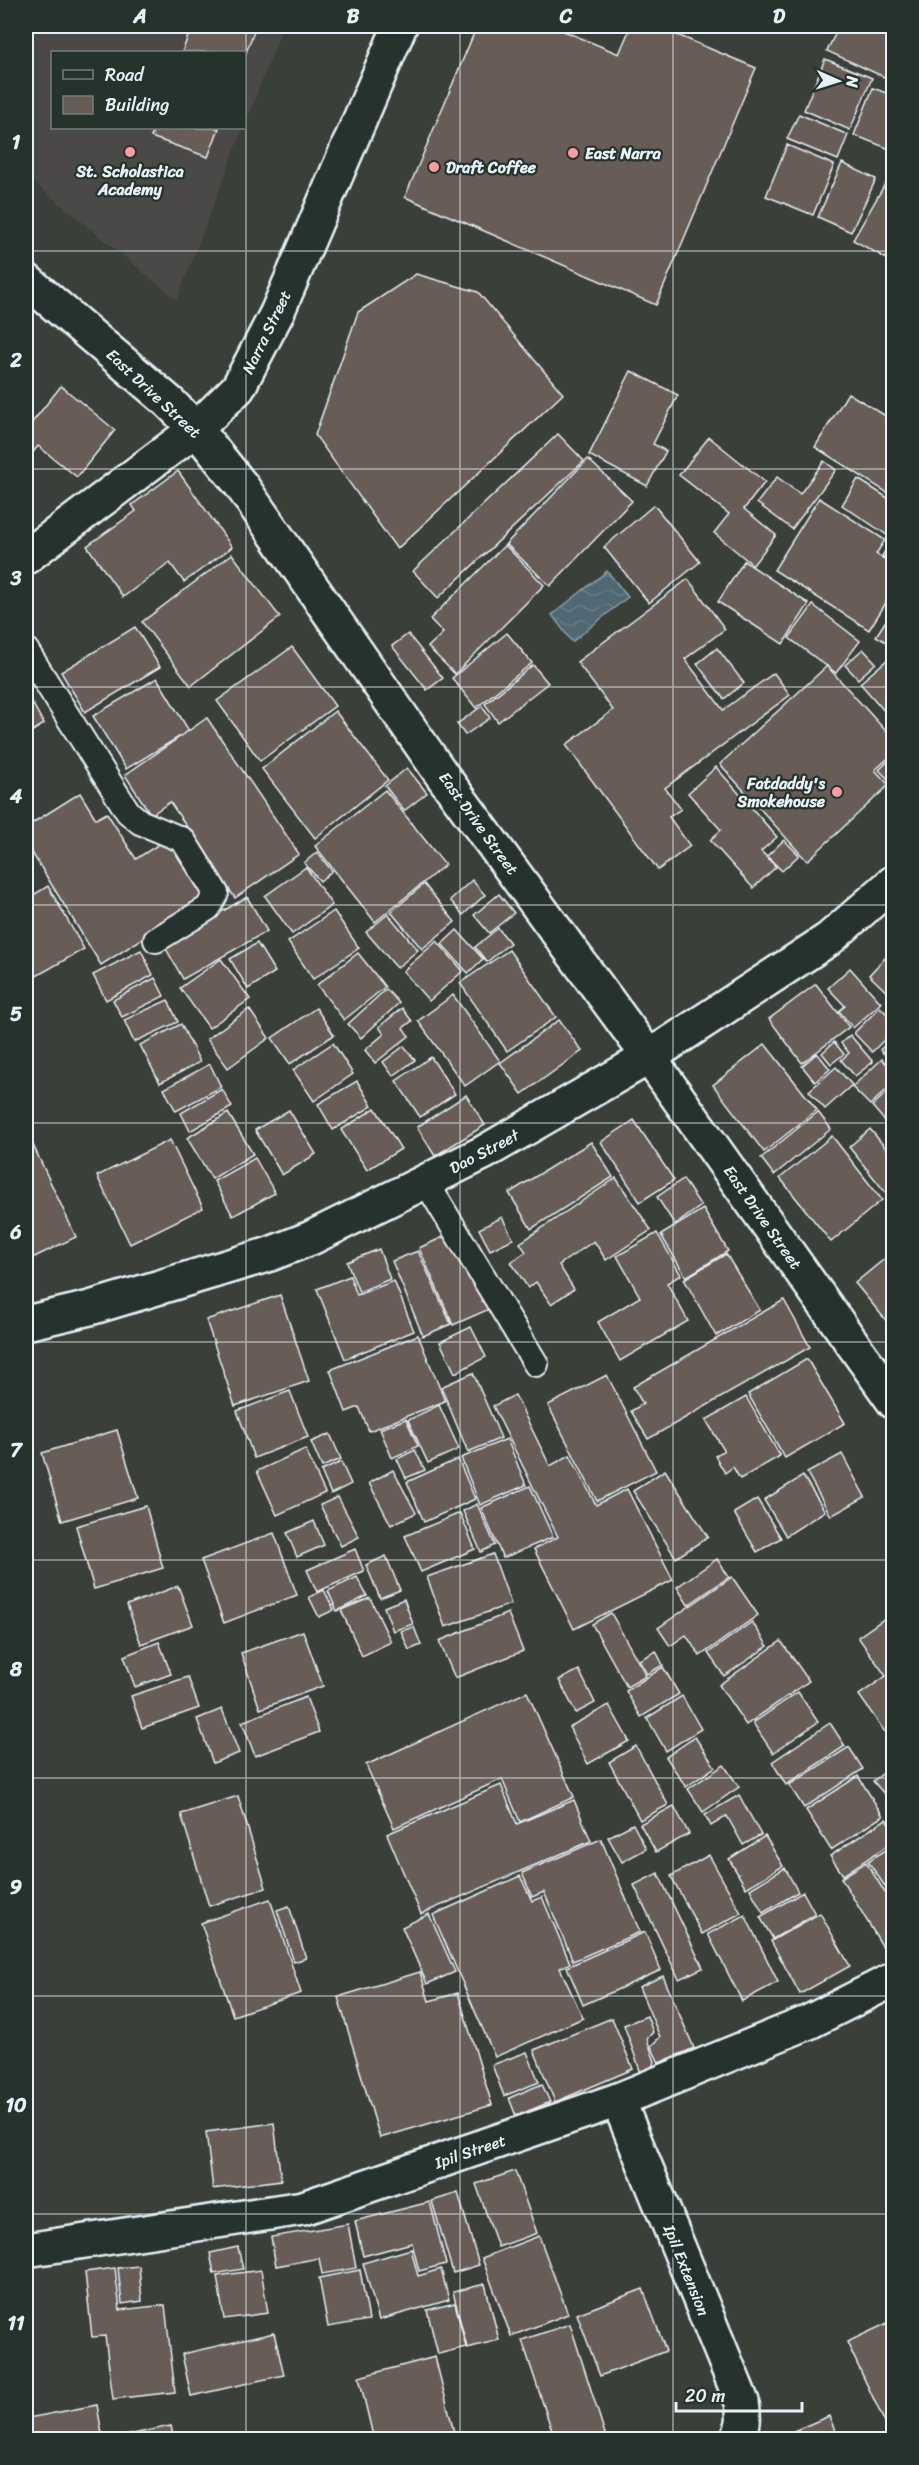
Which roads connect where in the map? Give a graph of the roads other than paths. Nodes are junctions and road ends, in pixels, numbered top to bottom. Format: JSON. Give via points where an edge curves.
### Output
{"nodes":[{"id":1,"x":400,"y":26,"type":"edge"},
{"id":2,"x":26,"y":280,"type":"edge"},
{"id":3,"x":196,"y":429,"type":"junction"},
{"id":4,"x":26,"y":557,"type":"edge"},
{"id":5,"x":26,"y":650,"type":"edge"},
{"id":6,"x":894,"y":882,"type":"edge"},
{"id":7,"x":156,"y":940,"type":"dead end"},
{"id":8,"x":649,"y":1056,"type":"junction"},
{"id":9,"x":426,"y":1182,"type":"junction"},
{"id":10,"x":26,"y":1323,"type":"edge"},
{"id":11,"x":536,"y":1364,"type":"dead end"},
{"id":12,"x":894,"y":1402,"type":"edge"},
{"id":13,"x":894,"y":1979,"type":"edge"},
{"id":14,"x":618,"y":2100,"type":"junction"},
{"id":15,"x":26,"y":2250,"type":"edge"},
{"id":16,"x":736,"y":2439,"type":"edge"}],
"edges":[{"from":1,"to":3,"type":"street","name":"Narra Street","via":[[277,313],[238,388]]},
{"from":2,"to":3,"type":"street","name":"East Drive Street"},
{"from":3,"to":4,"type":"street","name":"Narra Street"},
{"from":3,"to":8,"type":"street","name":"East Drive Street","via":[[241,485],[442,775]]},
{"from":5,"to":7,"type":"lane","via":[[128,812],[140,822],[183,840],[216,893],[208,908]]},
{"from":6,"to":8,"type":"street","name":"Dao Street","via":[[829,939]]},
{"from":8,"to":9,"type":"street","name":"Dao Street"},
{"from":8,"to":12,"type":"street","name":"East Drive Street"},
{"from":9,"to":10,"type":"street","name":"Dao Street","via":[[270,1254]]},
{"from":9,"to":11,"type":"lane"},
{"from":13,"to":14,"type":"street","name":"Ipil Street","via":[[809,2022]]},
{"from":14,"to":15,"type":"street","name":"Ipil Street","via":[[303,2208]]},
{"from":14,"to":16,"type":"street","name":"Ipil Extension","via":[[742,2402],[744,2417]]}]}
